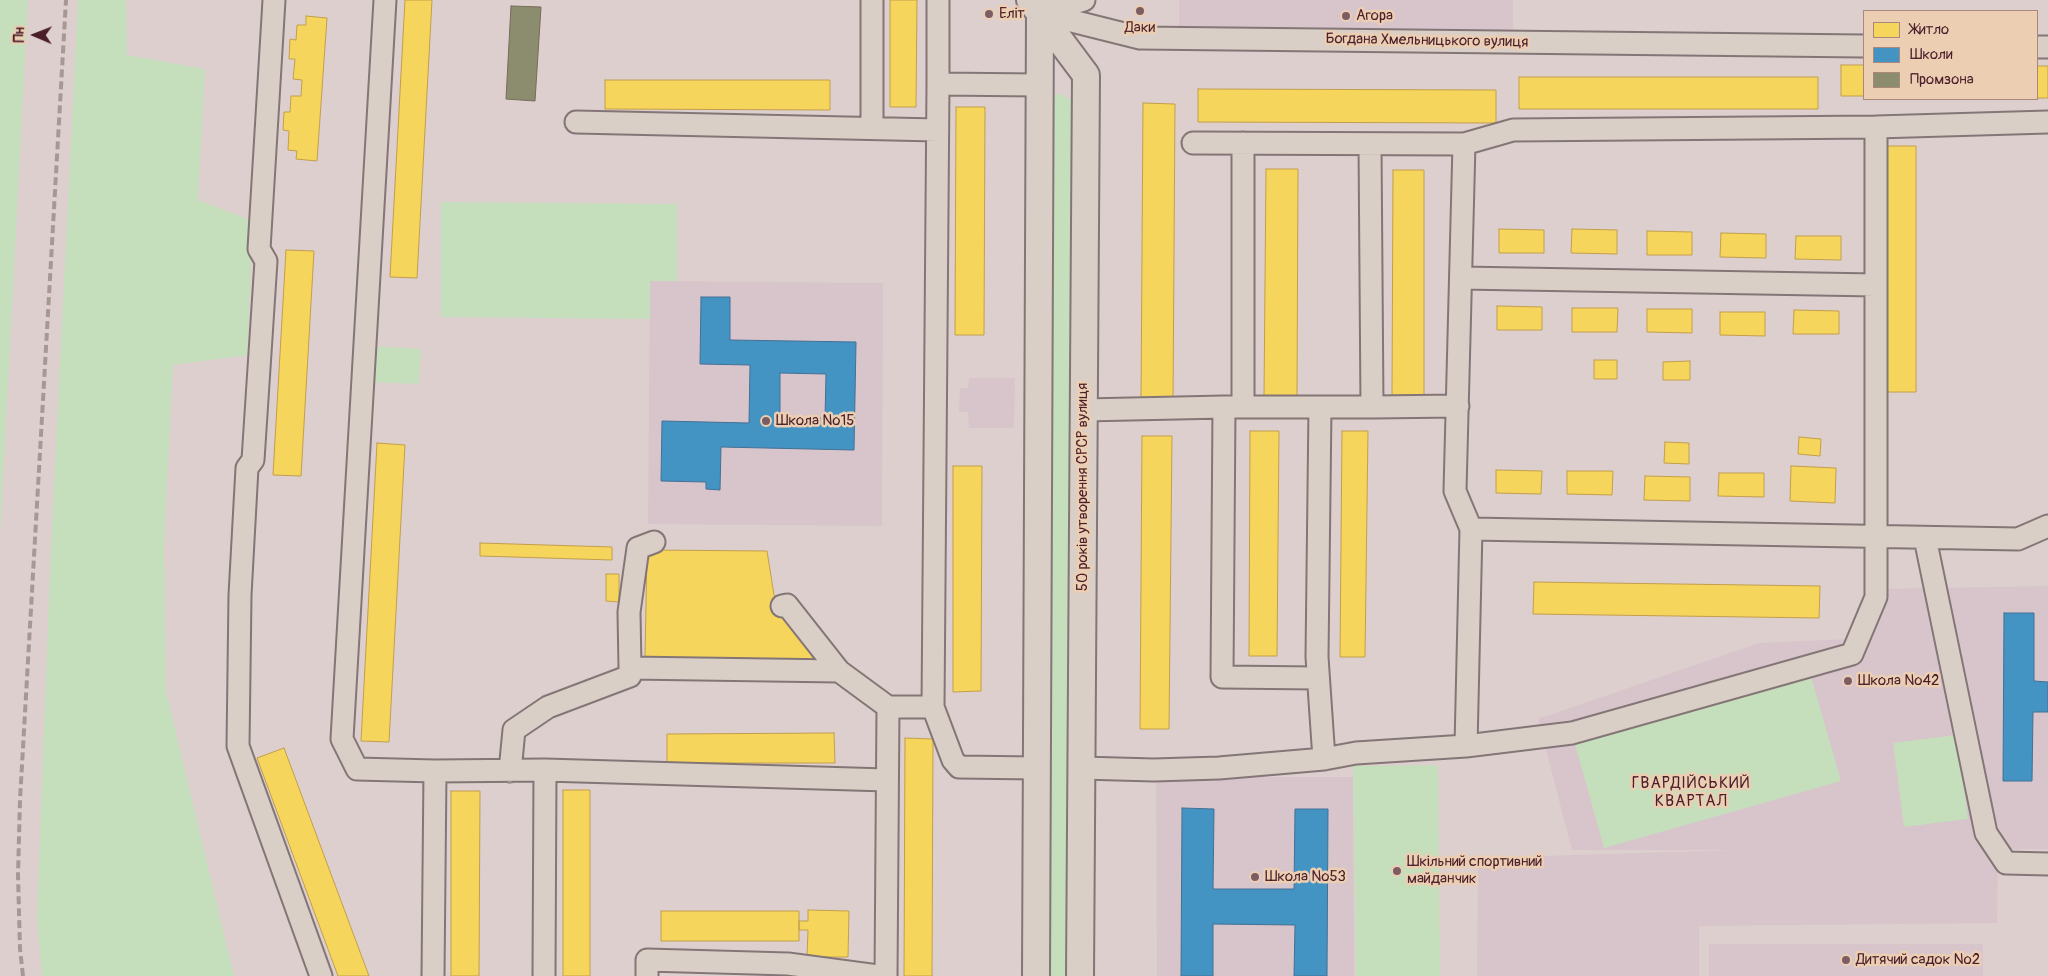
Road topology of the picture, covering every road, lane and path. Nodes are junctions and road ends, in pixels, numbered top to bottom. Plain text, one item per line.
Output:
1 (274, 0) edge
2 (385, 0) edge
3 (872, 0) edge
4 (938, 0) edge
5 (1084, 0) edge
6 (1035, 7) edge
7 (1863, 46) edge
8 (938, 84) junction
9 (1039, 85) junction
10 (576, 122) dead end
11 (2048, 122) edge
12 (872, 128) junction
13 (1876, 128) junction
14 (937, 130) junction
15 (1193, 143) dead end
16 (1243, 143) junction
17 (1370, 144) junction
18 (1464, 144) junction
19 (1461, 278) junction
20 (1876, 284) junction
21 (1458, 406) junction
22 (1233, 407) junction
23 (1320, 407) junction
24 (1372, 407) junction
25 (1084, 410) junction
26 (2048, 526) edge
27 (1471, 529) junction
28 (1876, 538) junction
29 (1925, 538) junction
30 (654, 542) dead end
31 (782, 606) dead end
32 (839, 671) junction
33 (630, 676) dead end
34 (1318, 678) junction
35 (888, 707) junction
36 (933, 707) junction
37 (1466, 746) junction
38 (1324, 759) junction
39 (1037, 768) junction
40 (1081, 768) junction
41 (545, 770) junction
42 (510, 771) junction
43 (435, 772) junction
44 (887, 780) junction
45 (2048, 864) edge
46 (321, 976) edge
47 (433, 976) edge
48 (544, 976) edge
49 (647, 976) edge
50 (878, 976) edge
51 (886, 976) edge
52 (1036, 976) edge
53 (1080, 976) edge

1 - 46 street
2 - 43 street
3 - 12 street
4 - 8 street
5 - 6 street
6 - 7 street, Богдана Хмельницького вулиця
6 - 9 main road
6 - 25 main road, 50 років утворення СРСР вулиця
8 - 9 street
8 - 14 street
9 - 39 main road
10 - 12 street
11 - 13 street
12 - 14 street
13 - 18 street
13 - 20 street
14 - 36 street
15 - 16 street
16 - 17 street
16 - 22 street
17 - 18 street
17 - 24 street
18 - 19 street
19 - 20 street
19 - 21 street
20 - 28 street
21 - 24 street
21 - 27 street
22 - 23 street
22 - 25 street
22 - 34 street
23 - 24 street
23 - 34 street
25 - 40 main road, 50 років утворення СРСР вулиця
26 - 29 street
27 - 28 street
27 - 37 street
28 - 29 street
28 - 37 street
29 - 45 street
30 - 32 street
31 - 32 street
32 - 35 street
33 - 42 street
34 - 38 street
35 - 36 street
35 - 44 street
36 - 39 street
37 - 38 street
38 - 40 street
39 - 52 main road
40 - 53 main road, 50 років утворення СРСР вулиця
41 - 42 street
41 - 44 street
41 - 48 street
42 - 43 street
43 - 47 street
44 - 51 street
49 - 50 street

